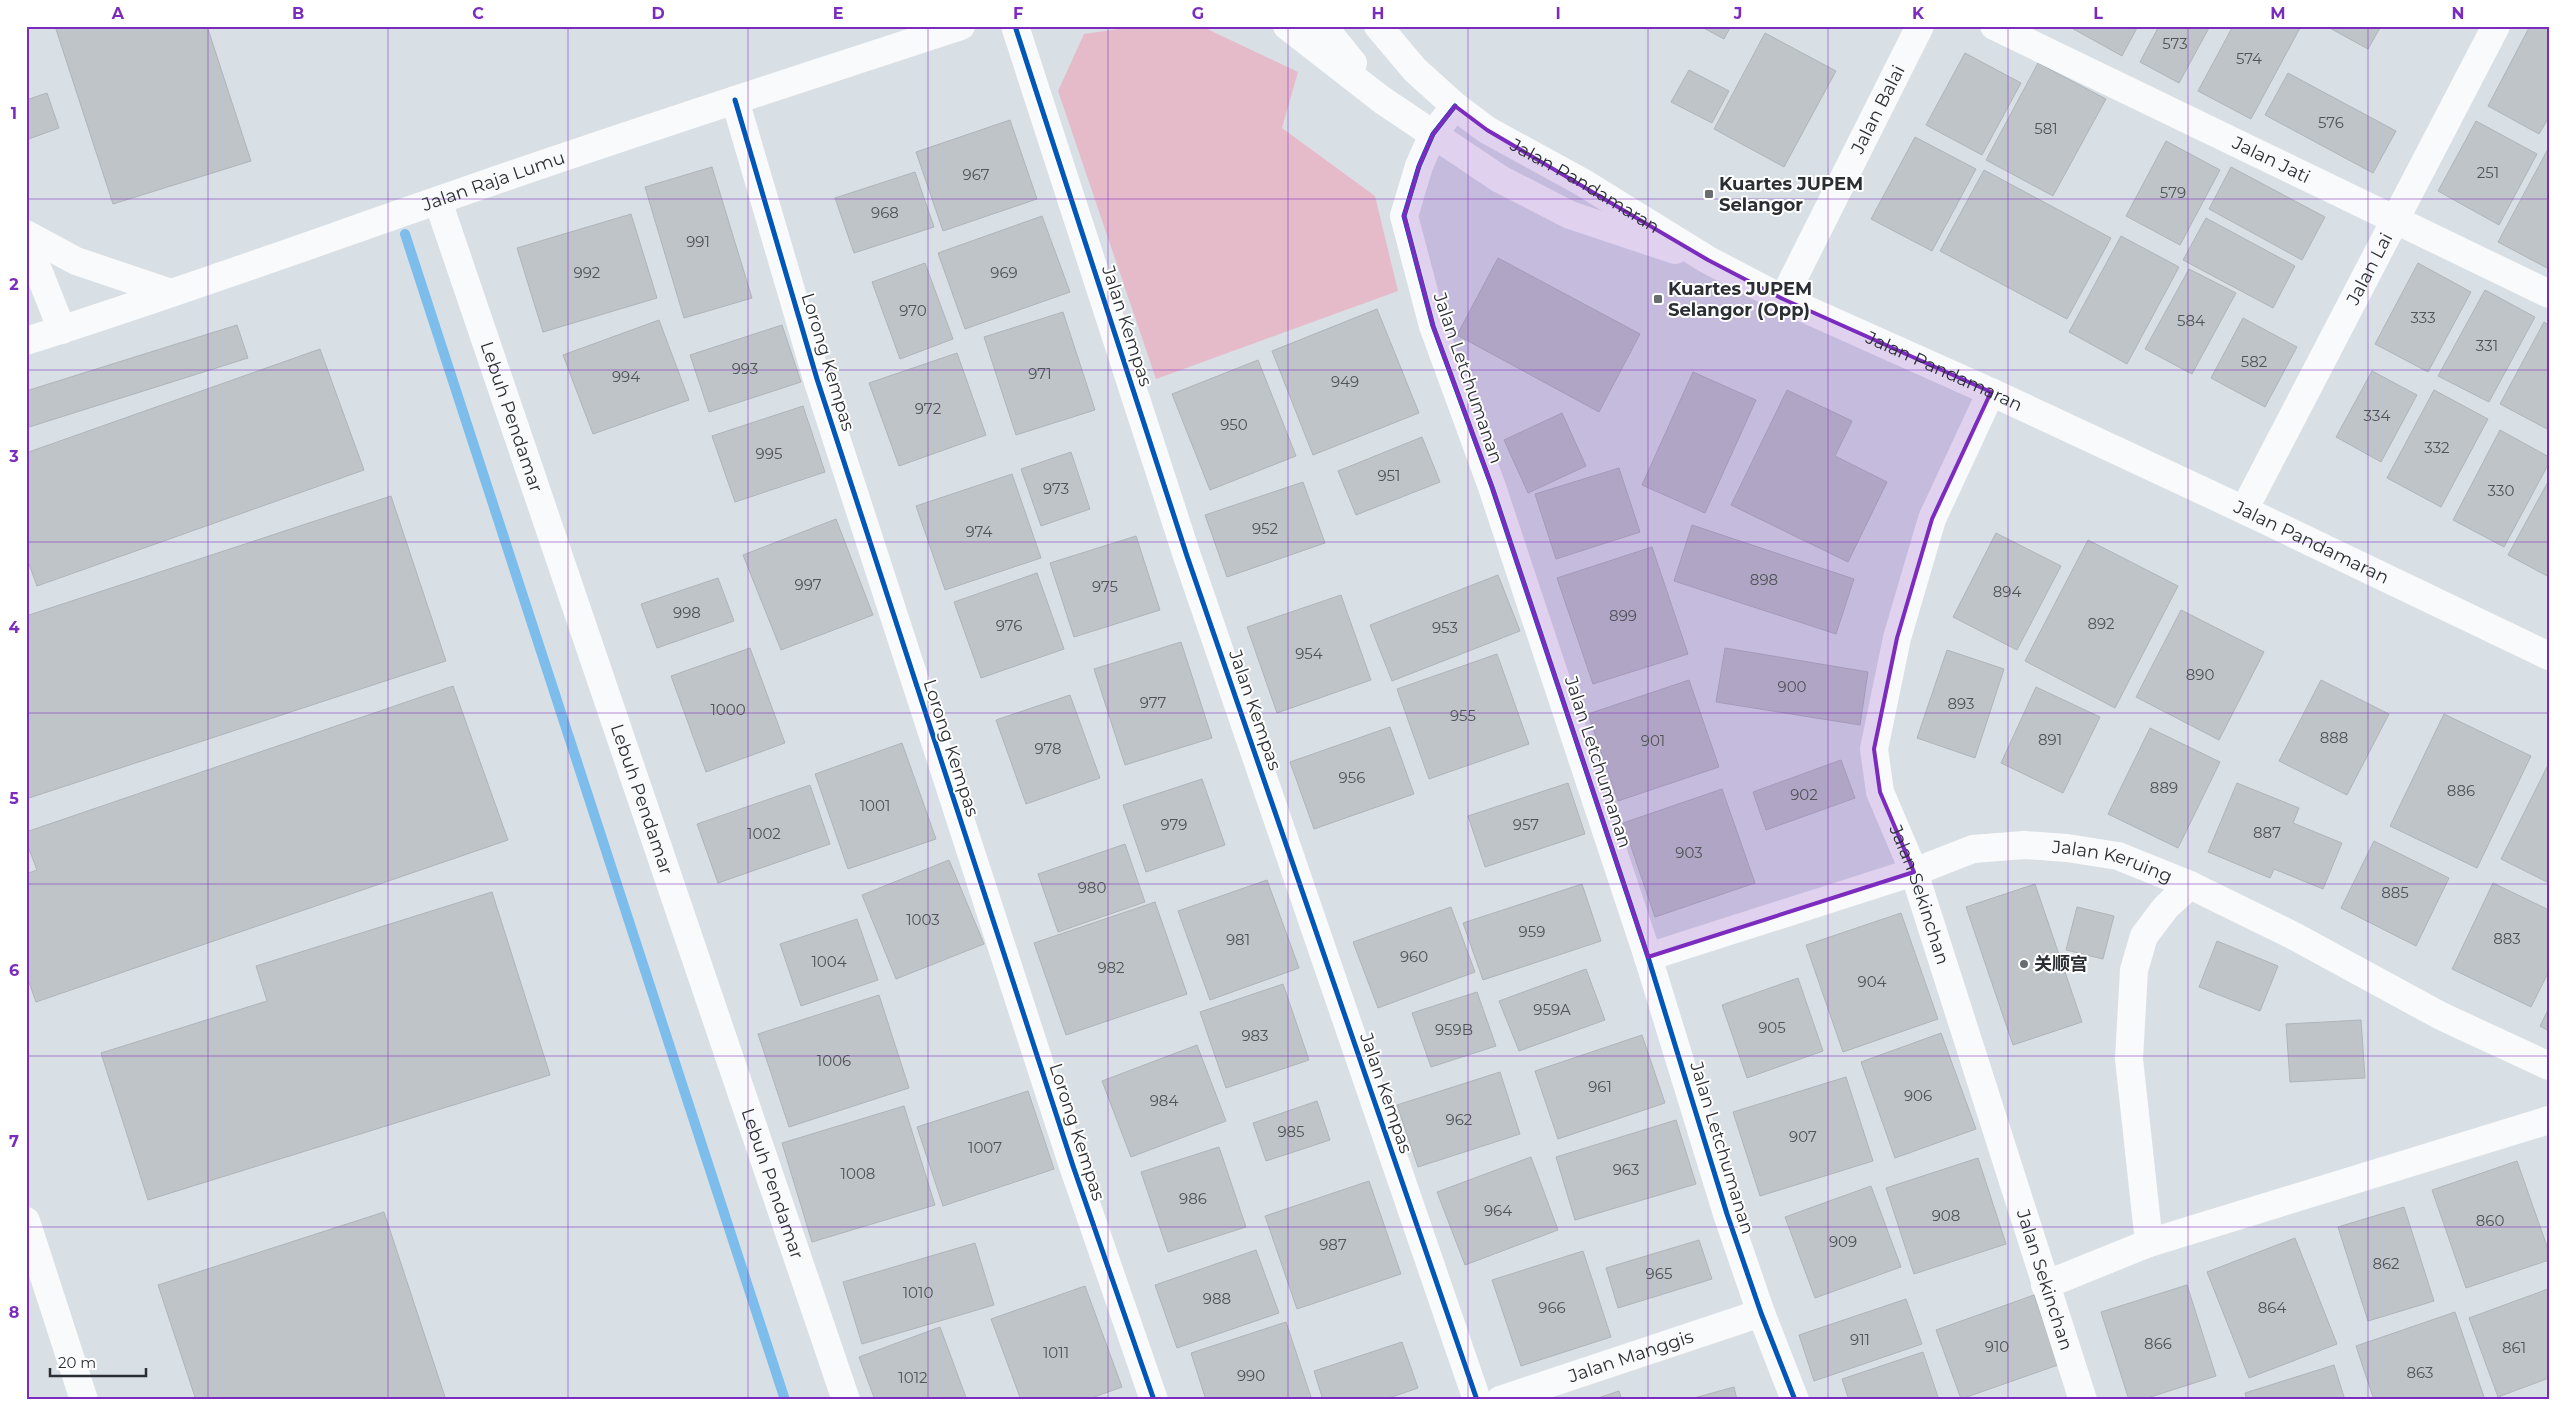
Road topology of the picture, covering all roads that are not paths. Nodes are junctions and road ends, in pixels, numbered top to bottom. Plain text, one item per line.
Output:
1 (961, 26) edge
2 (1015, 26) edge
3 (1287, 26) edge
4 (1323, 26) edge
5 (1378, 26) edge
6 (1398, 26) edge
7 (1920, 26) edge
8 (1994, 26) edge
9 (2496, 26) edge
10 (1415, 70) junction
11 (735, 100) junction
12 (1382, 100) junction
13 (1455, 106) junction
14 (1434, 134) junction
15 (438, 201) junction
16 (2396, 220) junction
17 (26, 234) edge
18 (26, 240) edge
19 (1708, 260) junction
20 (171, 293) junction
21 (2549, 294) edge
22 (1783, 299) junction
23 (62, 330) junction
24 (26, 341) edge
25 (1991, 392) junction
26 (2244, 510) junction
27 (2549, 656) edge
28 (1914, 872) junction
29 (2190, 885) junction
30 (1648, 957) junction
31 (2549, 1066) edge
32 (2549, 1120) edge
33 (26, 1220) edge
34 (2150, 1244) junction
35 (2044, 1285) junction
36 (1761, 1313) junction
37 (84, 1400) edge
38 (846, 1400) edge
39 (1154, 1400) edge
40 (1477, 1400) edge
41 (1500, 1400) edge
42 (1795, 1400) edge
43 (2083, 1400) edge

1 - 11 street, Jalan Raja Lumu
2 - 40 street, Jalan Kempas
3 - 12 street
4 - 12 street
5 - 10 street, Jalan Pandamaran
6 - 10 street
7 - 22 street, Jalan Balai
8 - 16 street, Jalan Jati
9 - 16 street, Jalan Lai
10 - 13 street, Jalan Pandamaran
11 - 15 street, Jalan Raja Lumu
11 - 39 street, Lorong Kempas
12 - 14 street
13 - 14 street, Jalan Letchumanan
13 - 19 street, Jalan Pandamaran
14 - 19 street
14 - 30 street, Jalan Letchumanan
15 - 20 street, Jalan Raja Lumu
15 - 38 street, Lebuh Pendamar
16 - 21 street, Jalan Jati
16 - 26 street, Jalan Lai
17 - 20 street
18 - 23 street
19 - 22 street, Jalan Pandamaran
20 - 23 street, Jalan Raja Lumu
22 - 25 street, Jalan Pandamaran
23 - 24 street, Jalan Raja Lumu
25 - 26 street, Jalan Pandamaran
25 - 28 street, Jalan Sekinchan
26 - 27 street, Jalan Pandamaran
28 - 29 street, Jalan Keruing
28 - 30 street, Jalan Keruing
28 - 35 street, Jalan Sekinchan
29 - 31 street, Jalan Keruing
29 - 34 street
30 - 36 street, Jalan Letchumanan
32 - 34 street
33 - 37 street
34 - 35 street
35 - 43 street, Jalan Sekinchan
36 - 41 street, Jalan Manggis
36 - 42 street, Jalan Letchumanan

